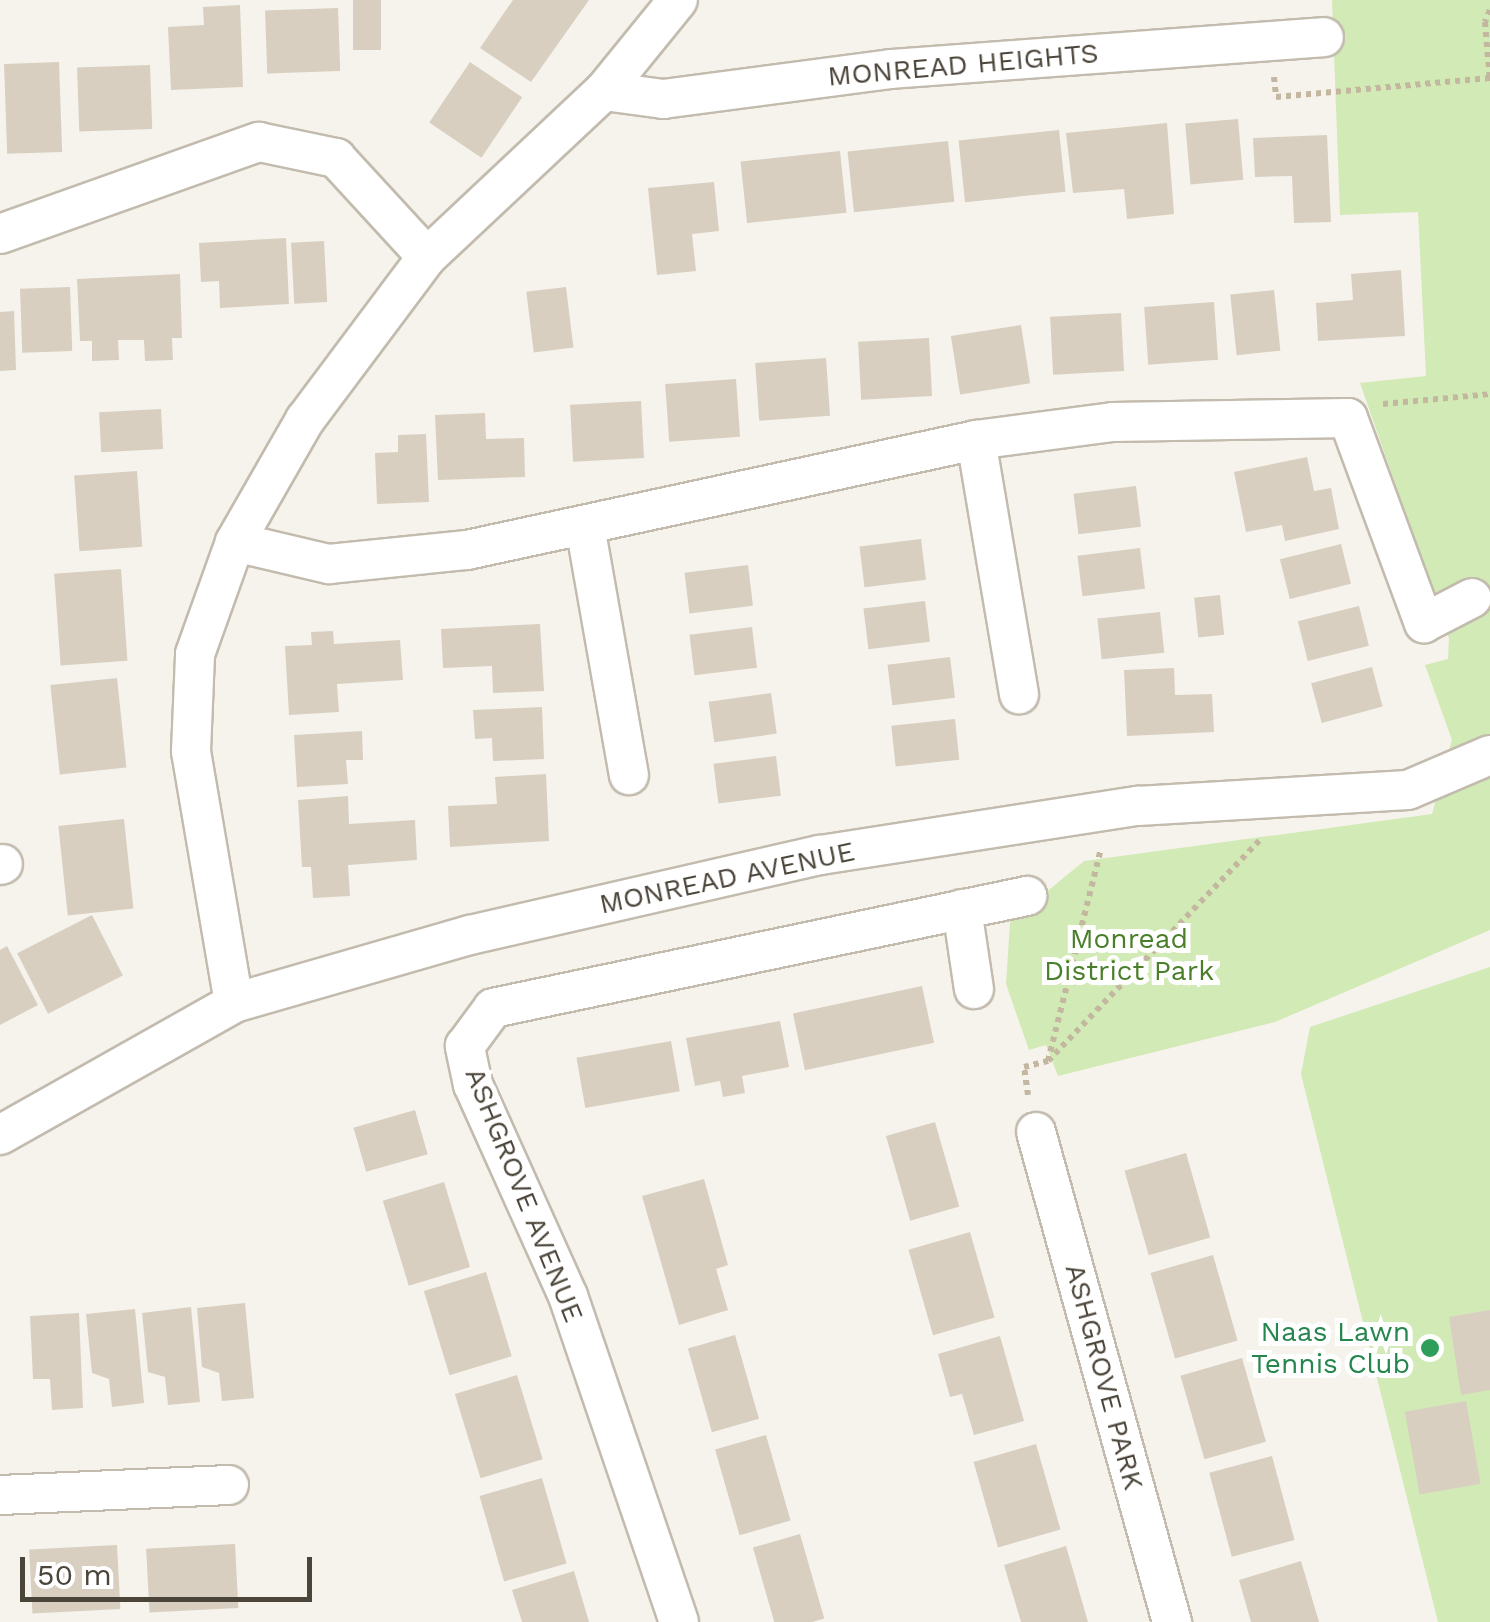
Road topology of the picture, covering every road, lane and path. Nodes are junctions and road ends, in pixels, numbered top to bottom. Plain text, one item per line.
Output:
1 (678, 0) edge
2 (1490, 10) edge
3 (1324, 37) dead end
4 (1271, 40) junction
5 (1490, 80) edge
6 (604, 91) junction
7 (0, 234) edge
8 (427, 257) junction
9 (1490, 394) edge
10 (1370, 409) dead end
11 (976, 440) junction
12 (585, 526) junction
13 (235, 542) junction
14 (1472, 598) dead end
15 (1019, 694) dead end
16 (1490, 755) edge
17 (629, 776) dead end
18 (1275, 826) dead end
19 (1102, 846) dead end
20 (1027, 896) dead end
21 (962, 908) junction
22 (974, 989) dead end
23 (234, 1003) junction
24 (1048, 1061) junction
25 (1024, 1067) dead end
26 (1036, 1132) dead end
27 (0, 1135) edge
28 (230, 1485) dead end
29 (0, 1495) edge
30 (679, 1622) edge
31 (1172, 1622) edge

1 - 6 street
2 - 5 path
3 - 4 street, MONREAD HEIGHTS
4 - 5 path
4 - 6 street, MONREAD HEIGHTS
6 - 8 street
7 - 8 street
8 - 13 street
9 - 10 path
11 - 12 street
11 - 14 street
11 - 15 street
12 - 13 street
12 - 17 street
13 - 23 street
16 - 23 street, MONREAD AVENUE
18 - 24 path
19 - 24 path
20 - 21 street, ASHGROVE AVENUE
21 - 22 street
21 - 30 street, ASHGROVE AVENUE
23 - 27 street, MONREAD AVENUE
24 - 25 path
26 - 31 street, ASHGROVE PARK
28 - 29 street

